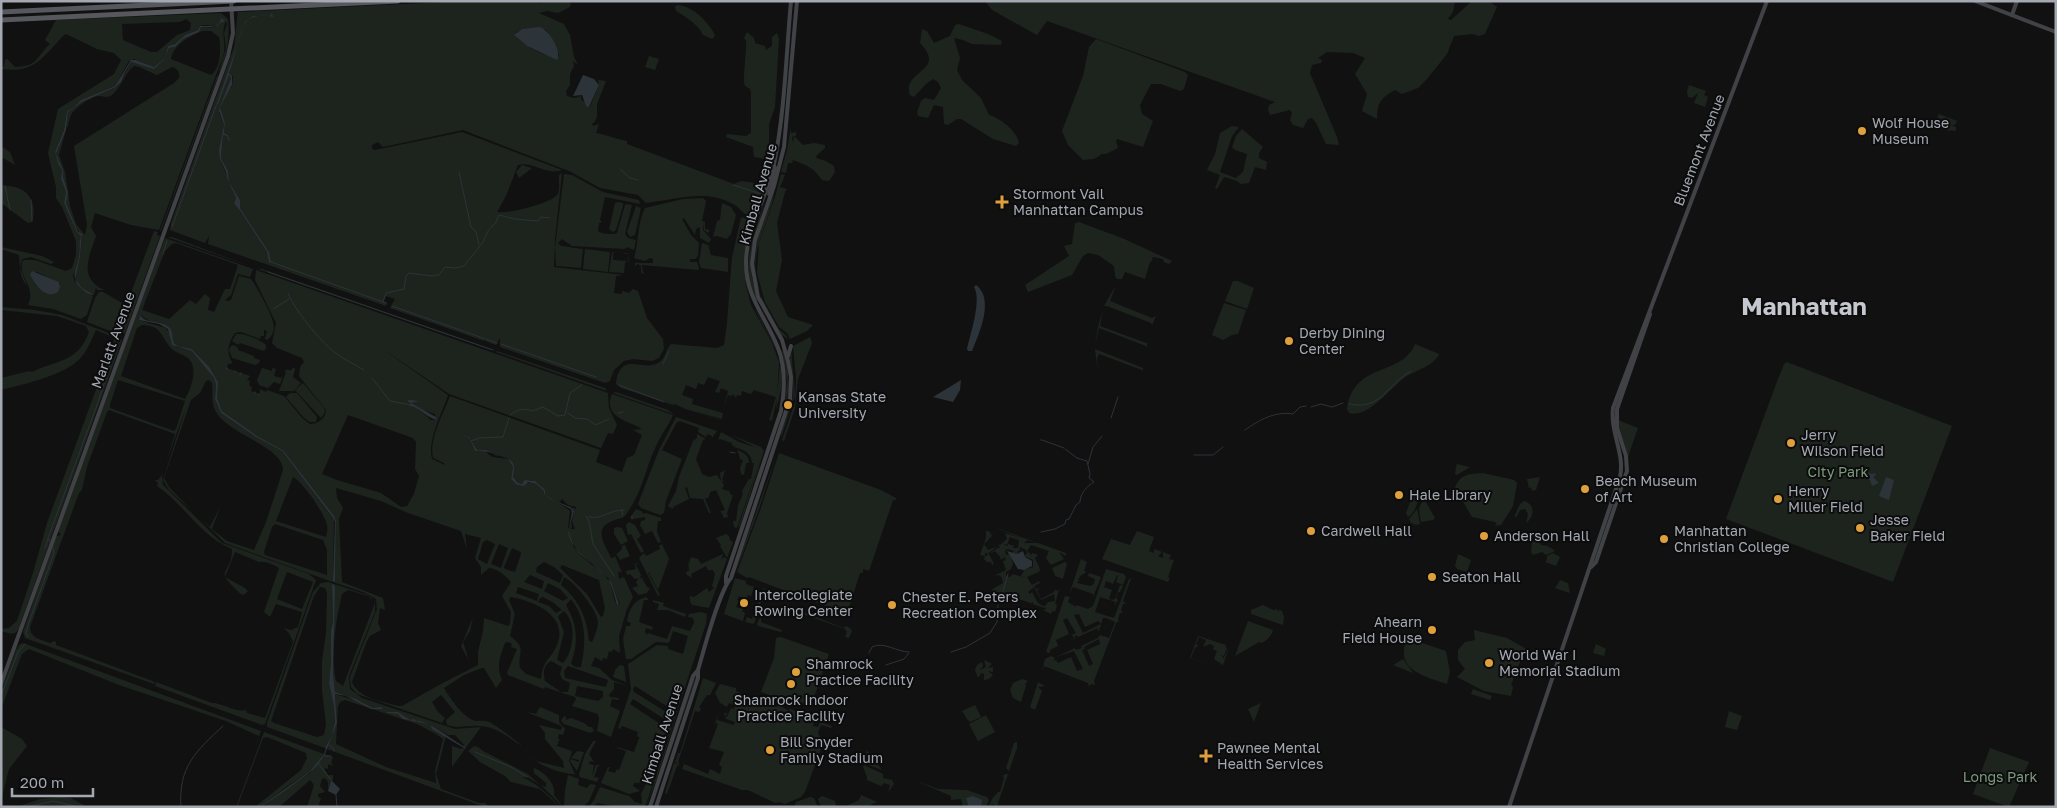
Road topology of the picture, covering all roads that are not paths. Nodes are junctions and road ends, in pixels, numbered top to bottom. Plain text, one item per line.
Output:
1 (233, 1) edge
2 (398, 1) edge
3 (791, 1) edge
4 (797, 1) edge
5 (1767, 1) edge
6 (1975, 1) edge
7 (2017, 1) edge
8 (231, 9) junction
9 (1, 12) edge
10 (2012, 15) junction
11 (1, 20) edge
12 (2056, 32) edge
13 (774, 166) junction
14 (767, 208) junction
15 (790, 346) dead end
16 (788, 361) junction
17 (726, 583) junction
18 (698, 670) junction
19 (1, 684) edge
20 (650, 807) edge
21 (656, 807) edge
22 (1509, 807) edge

1 - 8 main road, Marlatt Avenue
1 - 9 highway
2 - 8 highway
3 - 13 main road, Kimball Avenue
4 - 14 main road, Kimball Avenue
5 - 22 main road, Bluemont Avenue
6 - 10 main road
7 - 10 main road
8 - 11 highway
8 - 19 main road, Marlatt Avenue
10 - 12 main road
13 - 14 main road
13 - 17 main road, Kimball Avenue
14 - 16 main road, Kimball Avenue
15 - 16 main road
16 - 17 main road, Kimball Avenue
17 - 18 main road, Kimball Avenue
18 - 20 main road, Kimball Avenue
18 - 21 main road, Kimball Avenue

